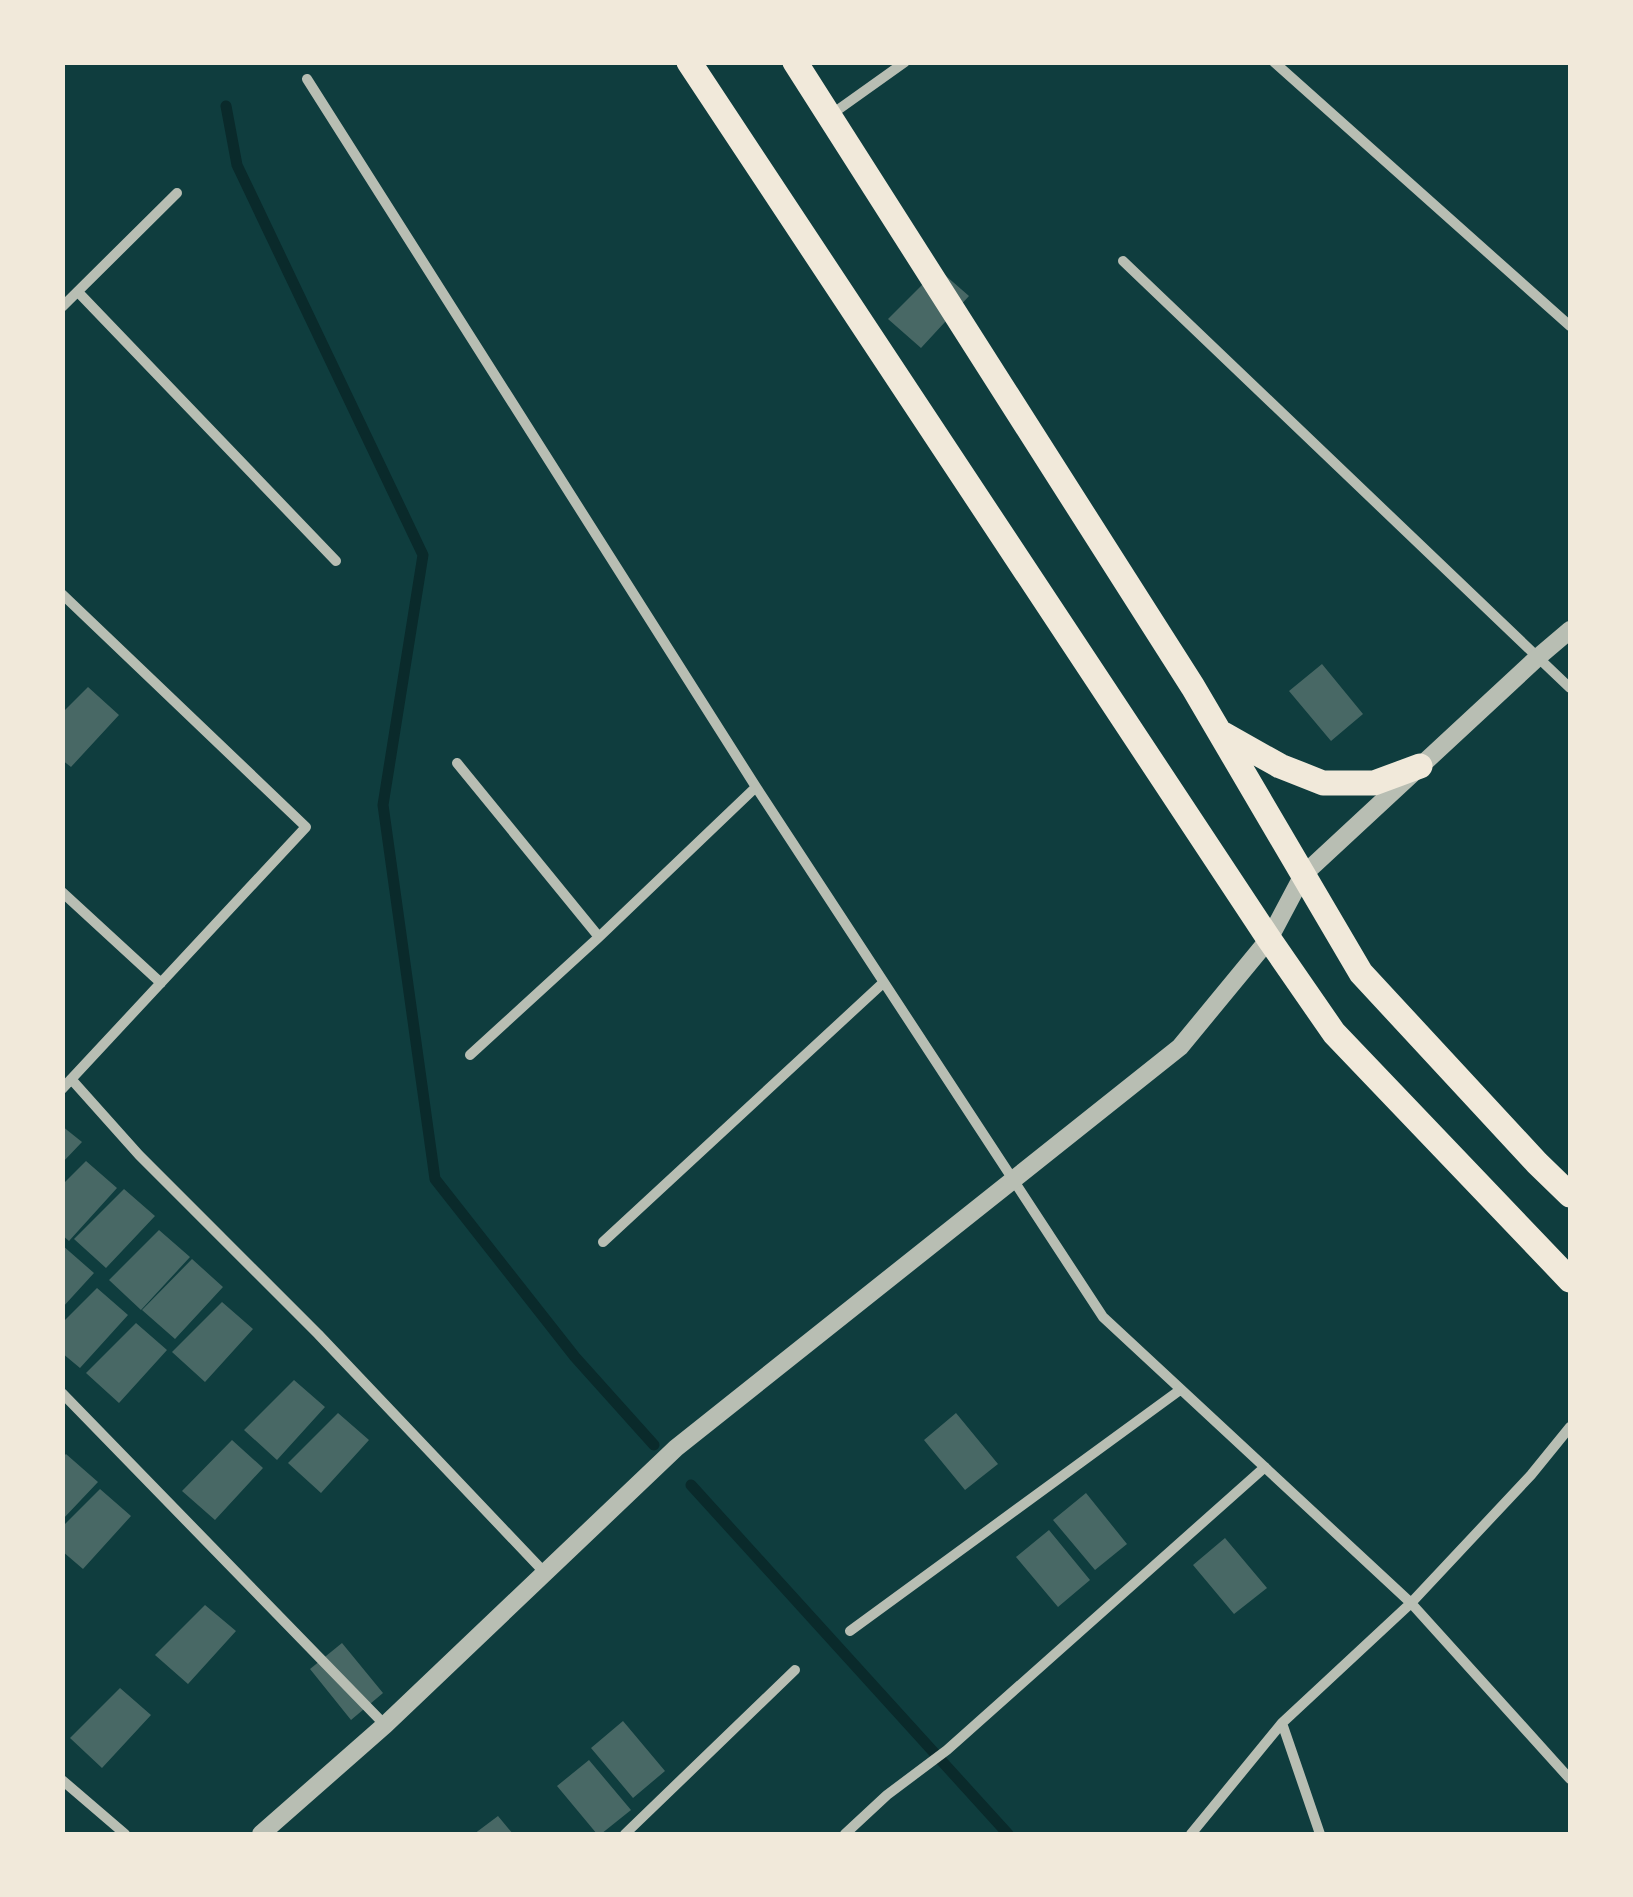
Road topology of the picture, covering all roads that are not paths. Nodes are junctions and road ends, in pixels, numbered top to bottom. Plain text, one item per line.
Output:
1 (688, 62) edge
2 (795, 62) edge
3 (904, 62) edge
4 (1274, 62) edge
5 (308, 79) dead end
6 (830, 116) junction
7 (177, 193) dead end
8 (1122, 261) dead end
9 (78, 292) junction
10 (62, 307) edge
11 (1570, 326) edge
12 (336, 561) dead end
13 (62, 594) edge
14 (1570, 630) edge
15 (1537, 658) junction
16 (1570, 688) edge
17 (1223, 734) junction
18 (458, 763) dead end
19 (1420, 766) junction
20 (756, 787) junction
21 (1303, 875) junction
22 (62, 892) edge
23 (599, 937) junction
24 (1269, 939) junction
25 (161, 983) junction
26 (883, 983) junction
27 (470, 1055) dead end
28 (67, 1085) edge
29 (1011, 1181) junction
30 (1570, 1194) edge
31 (603, 1242) dead end
32 (1570, 1280) edge
33 (1180, 1390) junction
34 (62, 1393) edge
35 (1570, 1427) edge
36 (1265, 1467) junction
37 (546, 1573) junction
38 (1411, 1603) junction
39 (850, 1631) dead end
40 (795, 1670) dead end
41 (1282, 1723) junction
42 (385, 1725) junction
43 (1570, 1779) edge
44 (62, 1780) edge
45 (125, 1834) edge
46 (261, 1834) edge
47 (625, 1834) edge
48 (846, 1834) edge
49 (1191, 1834) edge
50 (1320, 1834) edge

1 - 24 main road
2 - 6 main road
3 - 6 street
4 - 11 street
5 - 20 street
6 - 17 main road
7 - 9 street
8 - 15 street
9 - 10 street
9 - 12 street
13 - 25 street
14 - 15 street
15 - 16 street
15 - 19 street
17 - 19 main road
17 - 21 main road
18 - 23 street
19 - 21 street
20 - 23 street
20 - 26 street
21 - 24 street
21 - 30 main road
22 - 25 street
23 - 27 street
24 - 29 street
24 - 32 main road
25 - 28 street
26 - 29 street
26 - 31 street
28 - 37 street
29 - 33 street
29 - 37 street
33 - 36 street
33 - 39 street
34 - 42 street
35 - 38 street
36 - 38 street
36 - 48 street
37 - 42 street
38 - 41 street
38 - 43 street
40 - 47 street
41 - 49 street
41 - 50 street
42 - 46 street
44 - 45 street

